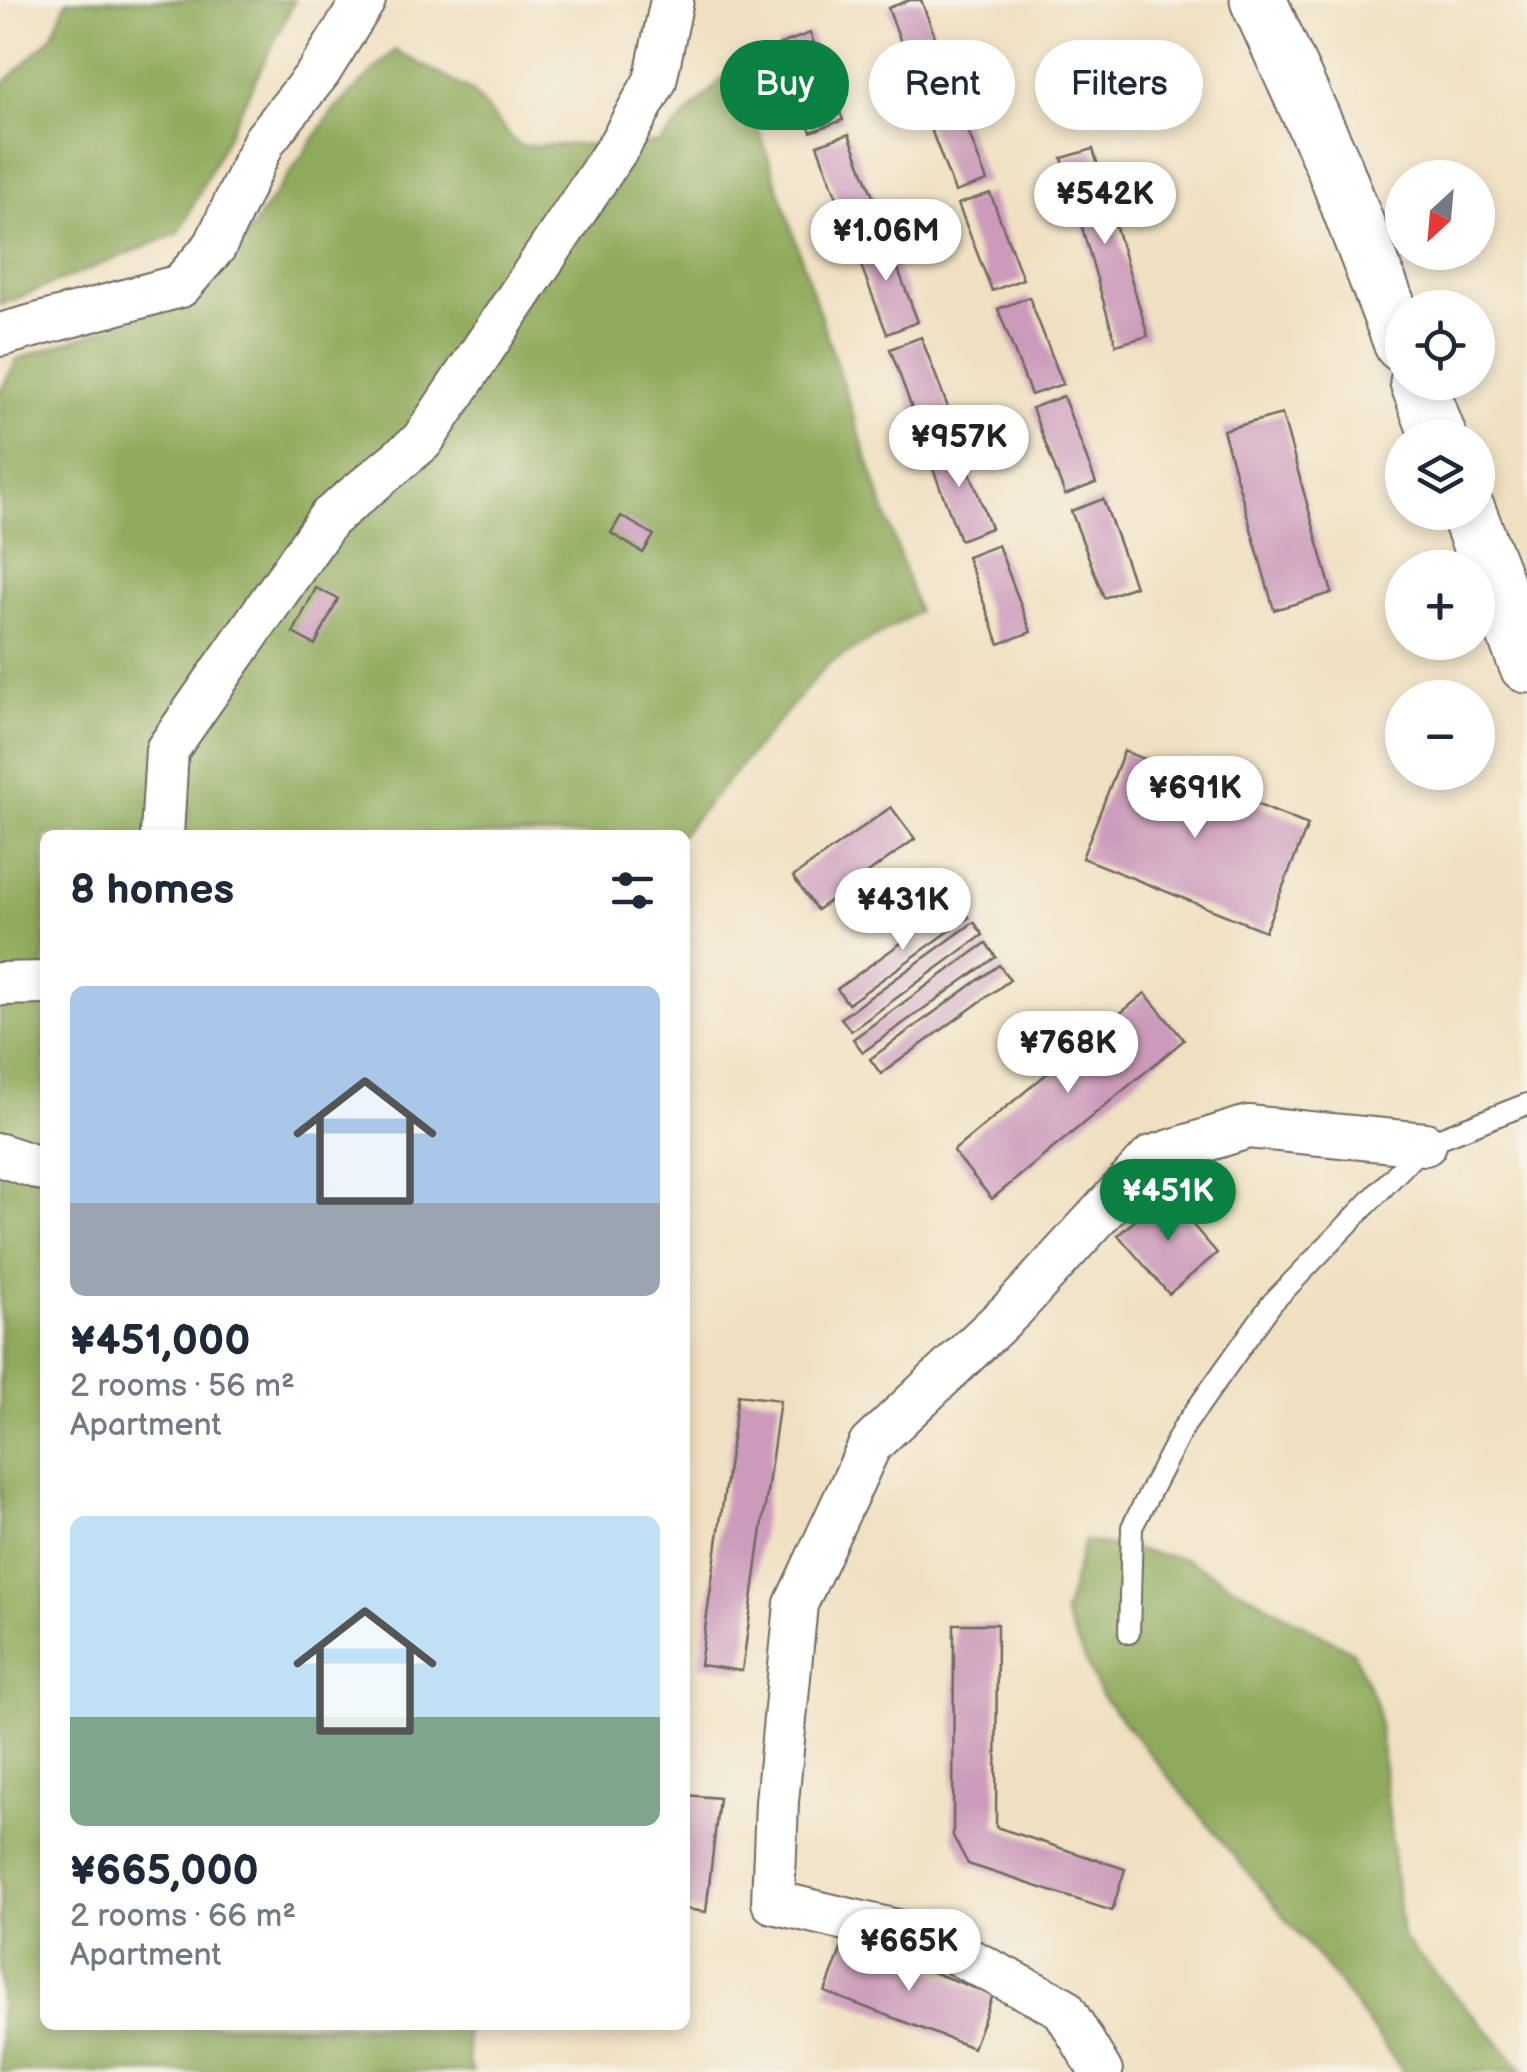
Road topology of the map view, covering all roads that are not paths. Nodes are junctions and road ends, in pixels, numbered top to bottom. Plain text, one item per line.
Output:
1 (364, 0) edge
2 (672, 0) edge
3 (1258, 0) edge
4 (1385, 300) edge
5 (0, 335) edge
6 (1475, 530) edge
7 (1527, 665) edge
8 (162, 830) edge
9 (40, 983) edge
10 (0, 984) edge
11 (1527, 1104) edge
12 (1425, 1144) junction
13 (0, 1155) edge
14 (40, 1168) edge
15 (1130, 1632) dead end
16 (1101, 2072) edge

1 - 5 street
2 - 8 street
3 - 4 main road
6 - 7 main road
9 - 10 street
11 - 12 lane
12 - 15 lane
12 - 16 street
13 - 14 street

